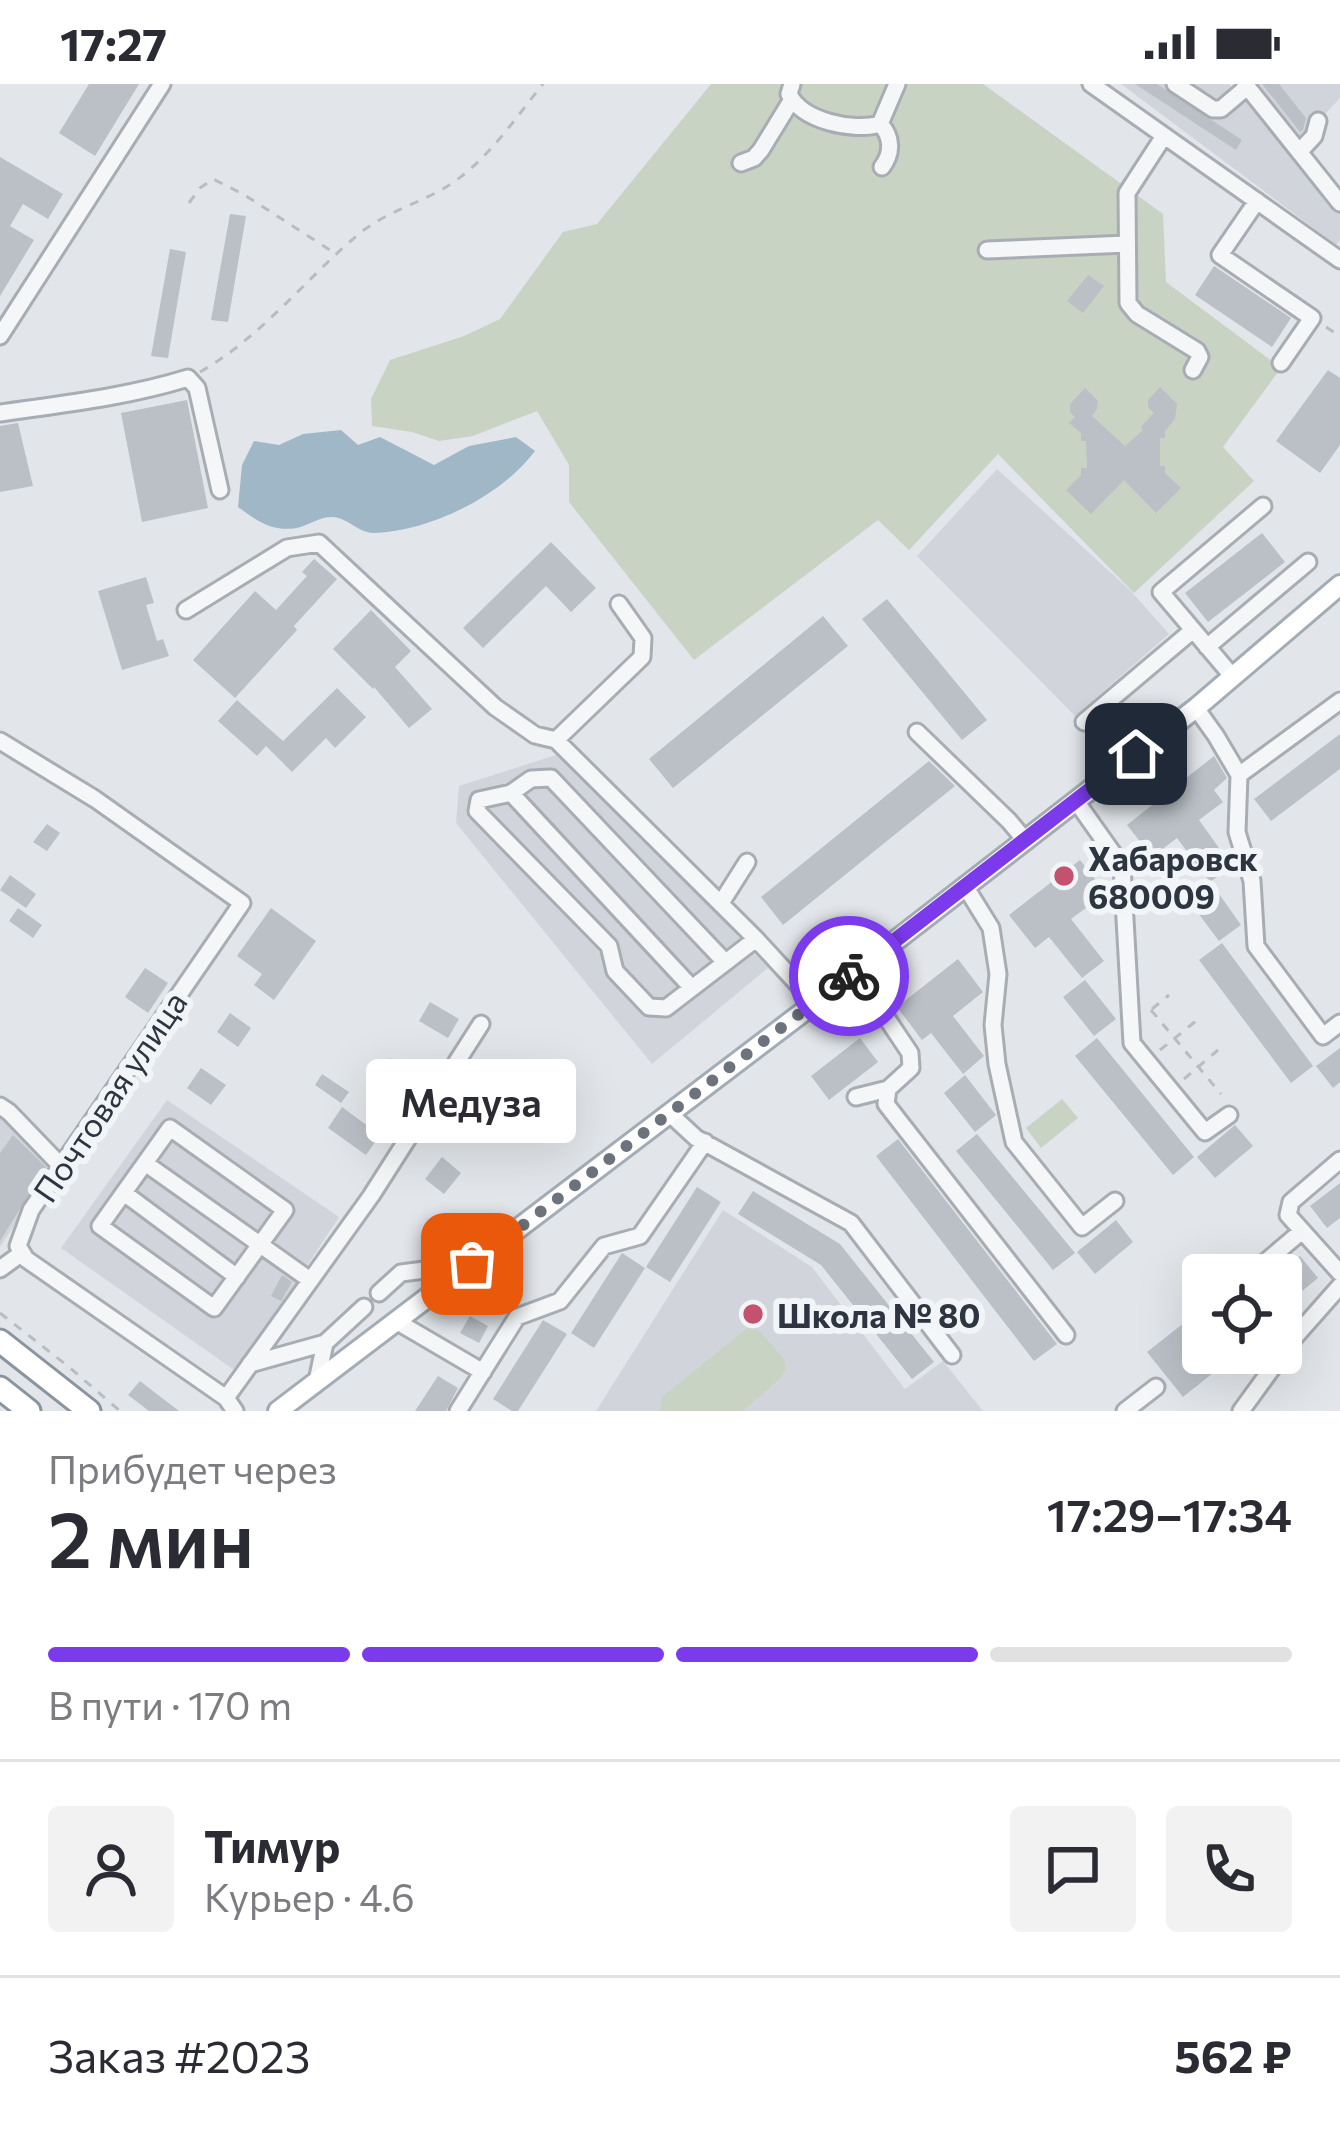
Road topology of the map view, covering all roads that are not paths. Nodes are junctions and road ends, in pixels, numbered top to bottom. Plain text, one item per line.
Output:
1 (163, 84) edge
2 (897, 84) edge
3 (1090, 84) edge
4 (1174, 84) edge
5 (1246, 85) edge
6 (791, 92) edge
7 (1318, 122) dead end
8 (880, 124) junction
9 (1164, 136) junction
10 (1299, 152) junction
11 (741, 163) dead end
12 (883, 166) dead end
13 (1257, 201) junction
14 (1340, 203) edge
15 (1126, 244) junction
16 (987, 250) dead end
17 (1340, 260) edge
18 (0, 336) edge
19 (1281, 363) dead end
20 (1193, 370) dead end
21 (0, 413) edge
22 (220, 490) dead end
23 (1263, 506) dead end
24 (1308, 562) dead end
25 (1340, 585) edge
26 (620, 604) dead end
27 (186, 610) dead end
28 (1193, 630) junction
29 (1207, 647) junction
30 (1233, 677) junction
31 (1340, 701) edge
32 (1196, 708) junction
33 (1084, 722) dead end
34 (917, 732) dead end
35 (556, 740) junction
36 (0, 741) edge
37 (1239, 775) junction
38 (511, 793) junction
39 (1076, 801) junction
40 (1024, 840) junction
41 (747, 862) dead end
42 (964, 886) junction
43 (721, 903) junction
44 (756, 939) junction
45 (725, 962) junction
46 (855, 971) junction
47 (692, 988) junction
48 (815, 1003) junction
49 (1340, 1023) edge
50 (481, 1024) dead end
51 (888, 1089) junction
52 (856, 1097) dead end
53 (0, 1106) edge
54 (669, 1113) junction
55 (1229, 1115) dead end
56 (705, 1142) junction
57 (1340, 1160) edge
58 (146, 1163) junction
59 (62, 1166) junction
60 (124, 1193) junction
61 (1115, 1201) dead end
62 (1302, 1231) junction
63 (260, 1244) junction
64 (22, 1253) junction
65 (1275, 1254) edge
66 (472, 1264) junction
67 (0, 1269) edge
68 (1340, 1273) edge
69 (236, 1277) junction
70 (310, 1280) junction
71 (1340, 1286) edge
72 (379, 1294) dead end
73 (364, 1307) dead end
74 (396, 1321) junction
75 (1066, 1335) dead end
76 (0, 1341) edge
77 (326, 1343) junction
78 (952, 1355) dead end
79 (250, 1364) junction
80 (483, 1372) junction
81 (317, 1381) junction
82 (1156, 1387) dead end
83 (0, 1388) edge
84 (231, 1404) edge
85 (22, 1409) edge
86 (88, 1411) edge
87 (278, 1411) edge
88 (458, 1411) edge
89 (1125, 1411) edge
90 (1241, 1411) edge

1 - 18 street
2 - 8 street
3 - 9 street
4 - 5 street
5 - 10 street
6 - 8 street
6 - 11 street
7 - 10 street
8 - 12 street
9 - 13 street
9 - 15 street
10 - 14 street
13 - 17 street
13 - 19 street
15 - 16 street
15 - 20 street
21 - 22 street
23 - 28 street
24 - 29 street
25 - 30 main road
26 - 35 street
27 - 35 street
28 - 29 street
28 - 33 street
29 - 30 street
30 - 32 main road
31 - 37 street
32 - 37 street
32 - 39 main road
34 - 40 street
35 - 43 street
36 - 59 street, Почтовая улица
37 - 49 street
38 - 45 street
38 - 47 street
38 - 47 street
39 - 40 main road
39 - 55 street
40 - 42 main road
41 - 43 street
42 - 46 main road
42 - 61 street
43 - 44 street
44 - 45 street
44 - 48 street
45 - 47 street
46 - 48 main road
46 - 51 street
48 - 54 main road
50 - 70 street
51 - 52 street
51 - 75 street
53 - 59 street
54 - 56 street
54 - 66 main road
56 - 78 street
56 - 80 street
57 - 62 street
58 - 60 street
58 - 63 street
58 - 63 street
59 - 64 street, Почтовая улица
60 - 69 street
60 - 69 street
62 - 65 street
62 - 68 street
63 - 69 street
63 - 70 street
64 - 67 street
64 - 84 street
66 - 72 street
66 - 74 main road
70 - 79 street
71 - 90 street
73 - 77 street
74 - 80 street
74 - 81 main road
76 - 86 highway
77 - 79 street
77 - 81 street
79 - 84 street
80 - 88 street
81 - 87 main road
82 - 89 street
83 - 85 highway

